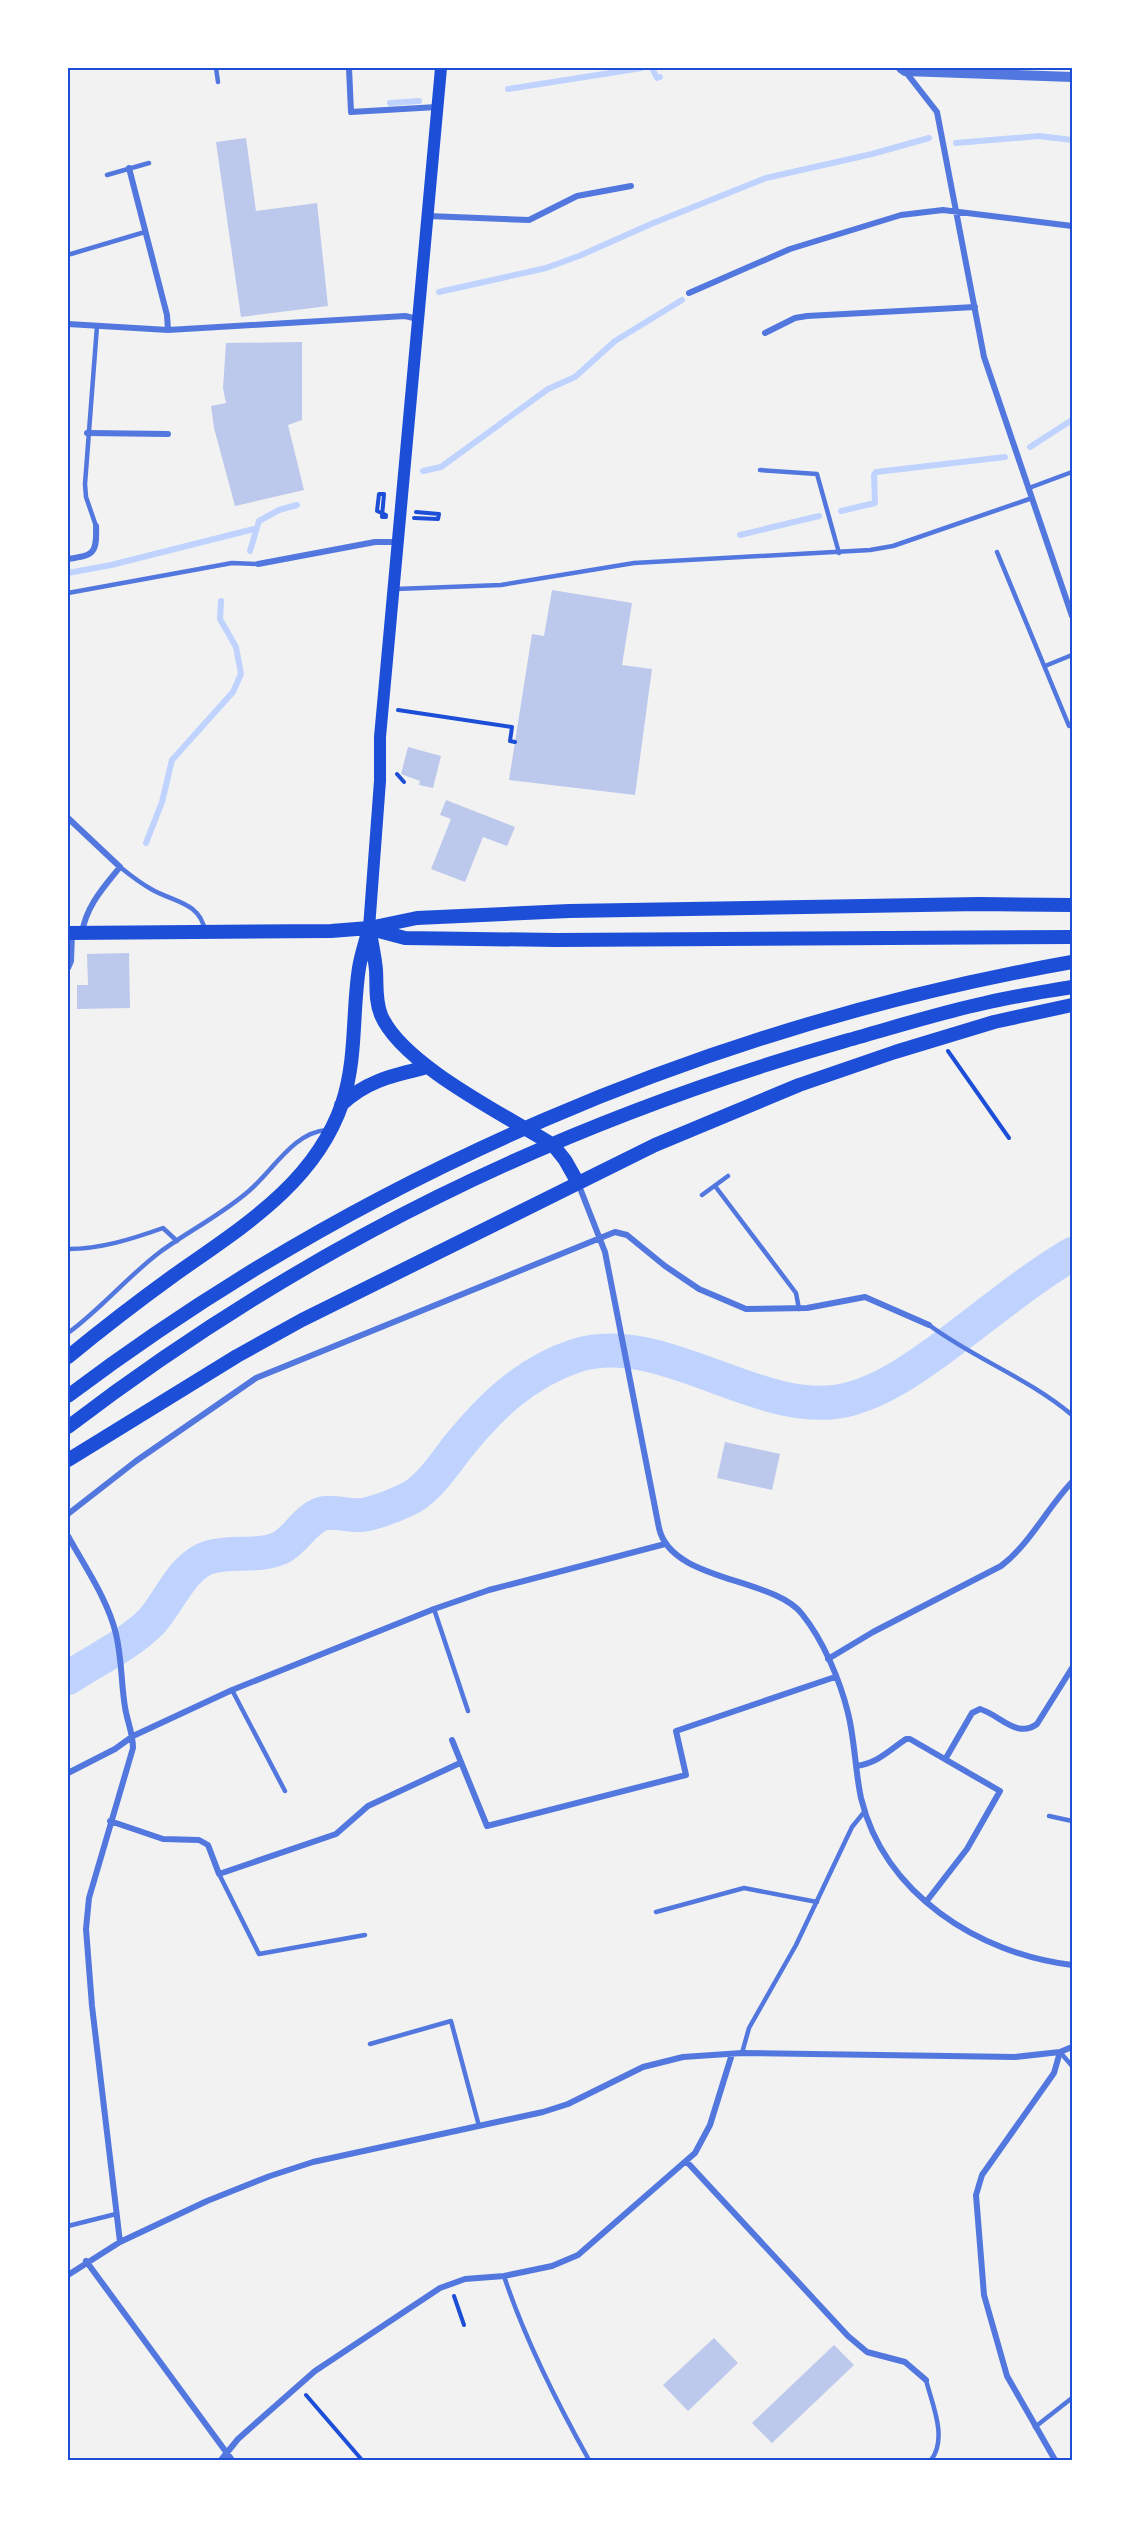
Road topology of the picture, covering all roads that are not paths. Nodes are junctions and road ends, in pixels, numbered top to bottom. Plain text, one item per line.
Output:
1 (216, 68) edge
2 (349, 68) edge
3 (441, 68) edge
4 (903, 69) edge
5 (1072, 77) edge
6 (218, 82) dead end
7 (437, 107) junction
8 (148, 163) dead end
9 (129, 168) junction
10 (108, 175) dead end
11 (631, 186) dead end
12 (956, 212) junction
13 (427, 216) junction
14 (1072, 226) edge
15 (145, 232) junction
16 (70, 254) dead end
17 (690, 293) dead end
18 (975, 307) junction
19 (419, 319) junction
20 (68, 324) edge
21 (97, 326) junction
22 (168, 330) junction
23 (765, 333) dead end
24 (87, 433) junction
25 (168, 434) dead end
26 (760, 470) dead end
27 (1072, 472) edge
28 (1029, 488) junction
29 (1032, 498) junction
30 (96, 526) joint
31 (397, 542) junction
32 (997, 552) dead end
33 (839, 553) junction
34 (68, 559) edge
35 (258, 564) joint
36 (393, 589) junction
37 (68, 593) edge
38 (1072, 616) edge
39 (1072, 655) edge
40 (1045, 666) junction
41 (1069, 726) dead end
42 (68, 818) edge
43 (120, 867) junction
44 (1012, 904) junction
45 (1072, 905) edge
46 (1072, 914) edge
47 (369, 928) junction
48 (74, 933) edge
49 (205, 934) junction
50 (1072, 937) edge
51 (1072, 962) edge
52 (68, 968) edge
53 (1072, 987) edge
54 (1072, 1005) edge
55 (428, 1067) junction
56 (341, 1105) junction
57 (330, 1130) junction
58 (729, 1176) dead end
59 (578, 1183) junction
60 (715, 1186) junction
61 (702, 1195) dead end
62 (601, 1238) junction
63 (177, 1241) junction
64 (68, 1249) edge
65 (799, 1308) junction
66 (929, 1325) joint
67 (68, 1333) edge
68 (68, 1357) edge
69 (68, 1396) edge
70 (1072, 1415) edge
71 (68, 1427) edge
72 (68, 1460) edge
73 (1072, 1482) edge
74 (68, 1514) edge
75 (68, 1536) edge
76 (665, 1544) junction
77 (434, 1609) junction
78 (828, 1659) junction
79 (1072, 1668) edge
80 (835, 1677) junction
81 (232, 1690) junction
82 (468, 1711) dead end
83 (133, 1736) junction
84 (452, 1740) dead end
85 (946, 1758) junction
86 (460, 1763) junction
87 (856, 1766) junction
88 (68, 1773) edge
89 (285, 1791) dead end
90 (865, 1811) junction
91 (1049, 1816) dead end
92 (110, 1821) junction
93 (1072, 1821) edge
94 (219, 1874) junction
95 (817, 1902) junction
96 (926, 1902) junction
97 (656, 1912) dead end
98 (365, 1935) dead end
99 (1072, 1965) edge
100 (370, 2044) dead end
101 (1072, 2047) edge
102 (1060, 2052) junction
103 (742, 2053) junction
104 (732, 2054) junction
105 (1072, 2066) edge
106 (479, 2126) junction
107 (687, 2162) junction
108 (116, 2214) junction
109 (68, 2226) edge
110 (120, 2242) junction
111 (86, 2261) junction
112 (68, 2275) edge
113 (504, 2276) junction
114 (926, 2380) joint
115 (1072, 2398) edge
116 (1035, 2427) junction
117 (226, 2452) junction
118 (221, 2460) edge
119 (232, 2460) edge
120 (589, 2460) edge
121 (931, 2460) edge
122 (1054, 2460) edge

1 - 6 lane
2 - 7 street
3 - 7 main road
4 - 5 street
4 - 12 street
7 - 13 main road
8 - 9 lane
9 - 10 lane
9 - 15 street
11 - 13 street
12 - 14 street
12 - 17 street
12 - 18 street
13 - 19 main road
15 - 16 lane
15 - 22 street
18 - 23 street
18 - 28 street
19 - 22 street
19 - 31 main road
20 - 21 street
21 - 22 street
21 - 24 lane
24 - 25 street
24 - 30 lane
26 - 33 lane
27 - 28 lane
28 - 29 street
29 - 33 lane
29 - 38 street
30 - 34 street
31 - 35 street
31 - 36 main road
32 - 40 lane
33 - 36 lane
35 - 37 lane
36 - 47 main road
39 - 40 lane
40 - 41 lane
42 - 43 street
43 - 48 street
43 - 49 lane
44 - 45 highway
44 - 46 highway
44 - 47 highway
47 - 49 highway
47 - 50 highway
47 - 55 highway
47 - 56 highway
48 - 49 highway
48 - 52 street
51 - 69 highway
53 - 71 highway
54 - 59 highway
55 - 56 highway
55 - 59 highway
56 - 57 highway
57 - 63 lane
57 - 68 highway
58 - 60 lane
59 - 62 street
59 - 72 highway
60 - 61 lane
60 - 65 lane
62 - 65 street
62 - 74 street
62 - 76 street
63 - 64 lane
63 - 67 lane
65 - 66 street
66 - 70 lane
73 - 78 street
75 - 83 street
76 - 77 street
76 - 78 street
77 - 81 street
77 - 82 lane
78 - 80 street
79 - 85 street
80 - 86 street
80 - 87 street
81 - 83 street
81 - 89 lane
83 - 88 street
83 - 92 street
84 - 86 street
85 - 87 street
85 - 96 street
86 - 94 street
87 - 90 street
90 - 95 lane
90 - 96 street
91 - 93 lane
92 - 94 street
92 - 108 street
94 - 98 lane
95 - 97 lane
95 - 103 lane
96 - 99 street
100 - 106 lane
101 - 102 street
102 - 103 street
102 - 105 lane
102 - 116 street
103 - 104 street
104 - 106 street
104 - 107 street
106 - 110 street
107 - 113 street
107 - 114 street
108 - 109 lane
108 - 110 street
110 - 111 street
111 - 112 street
111 - 117 street
113 - 117 street
113 - 120 lane
114 - 121 lane
115 - 116 lane
116 - 122 street
117 - 118 street
117 - 119 street

